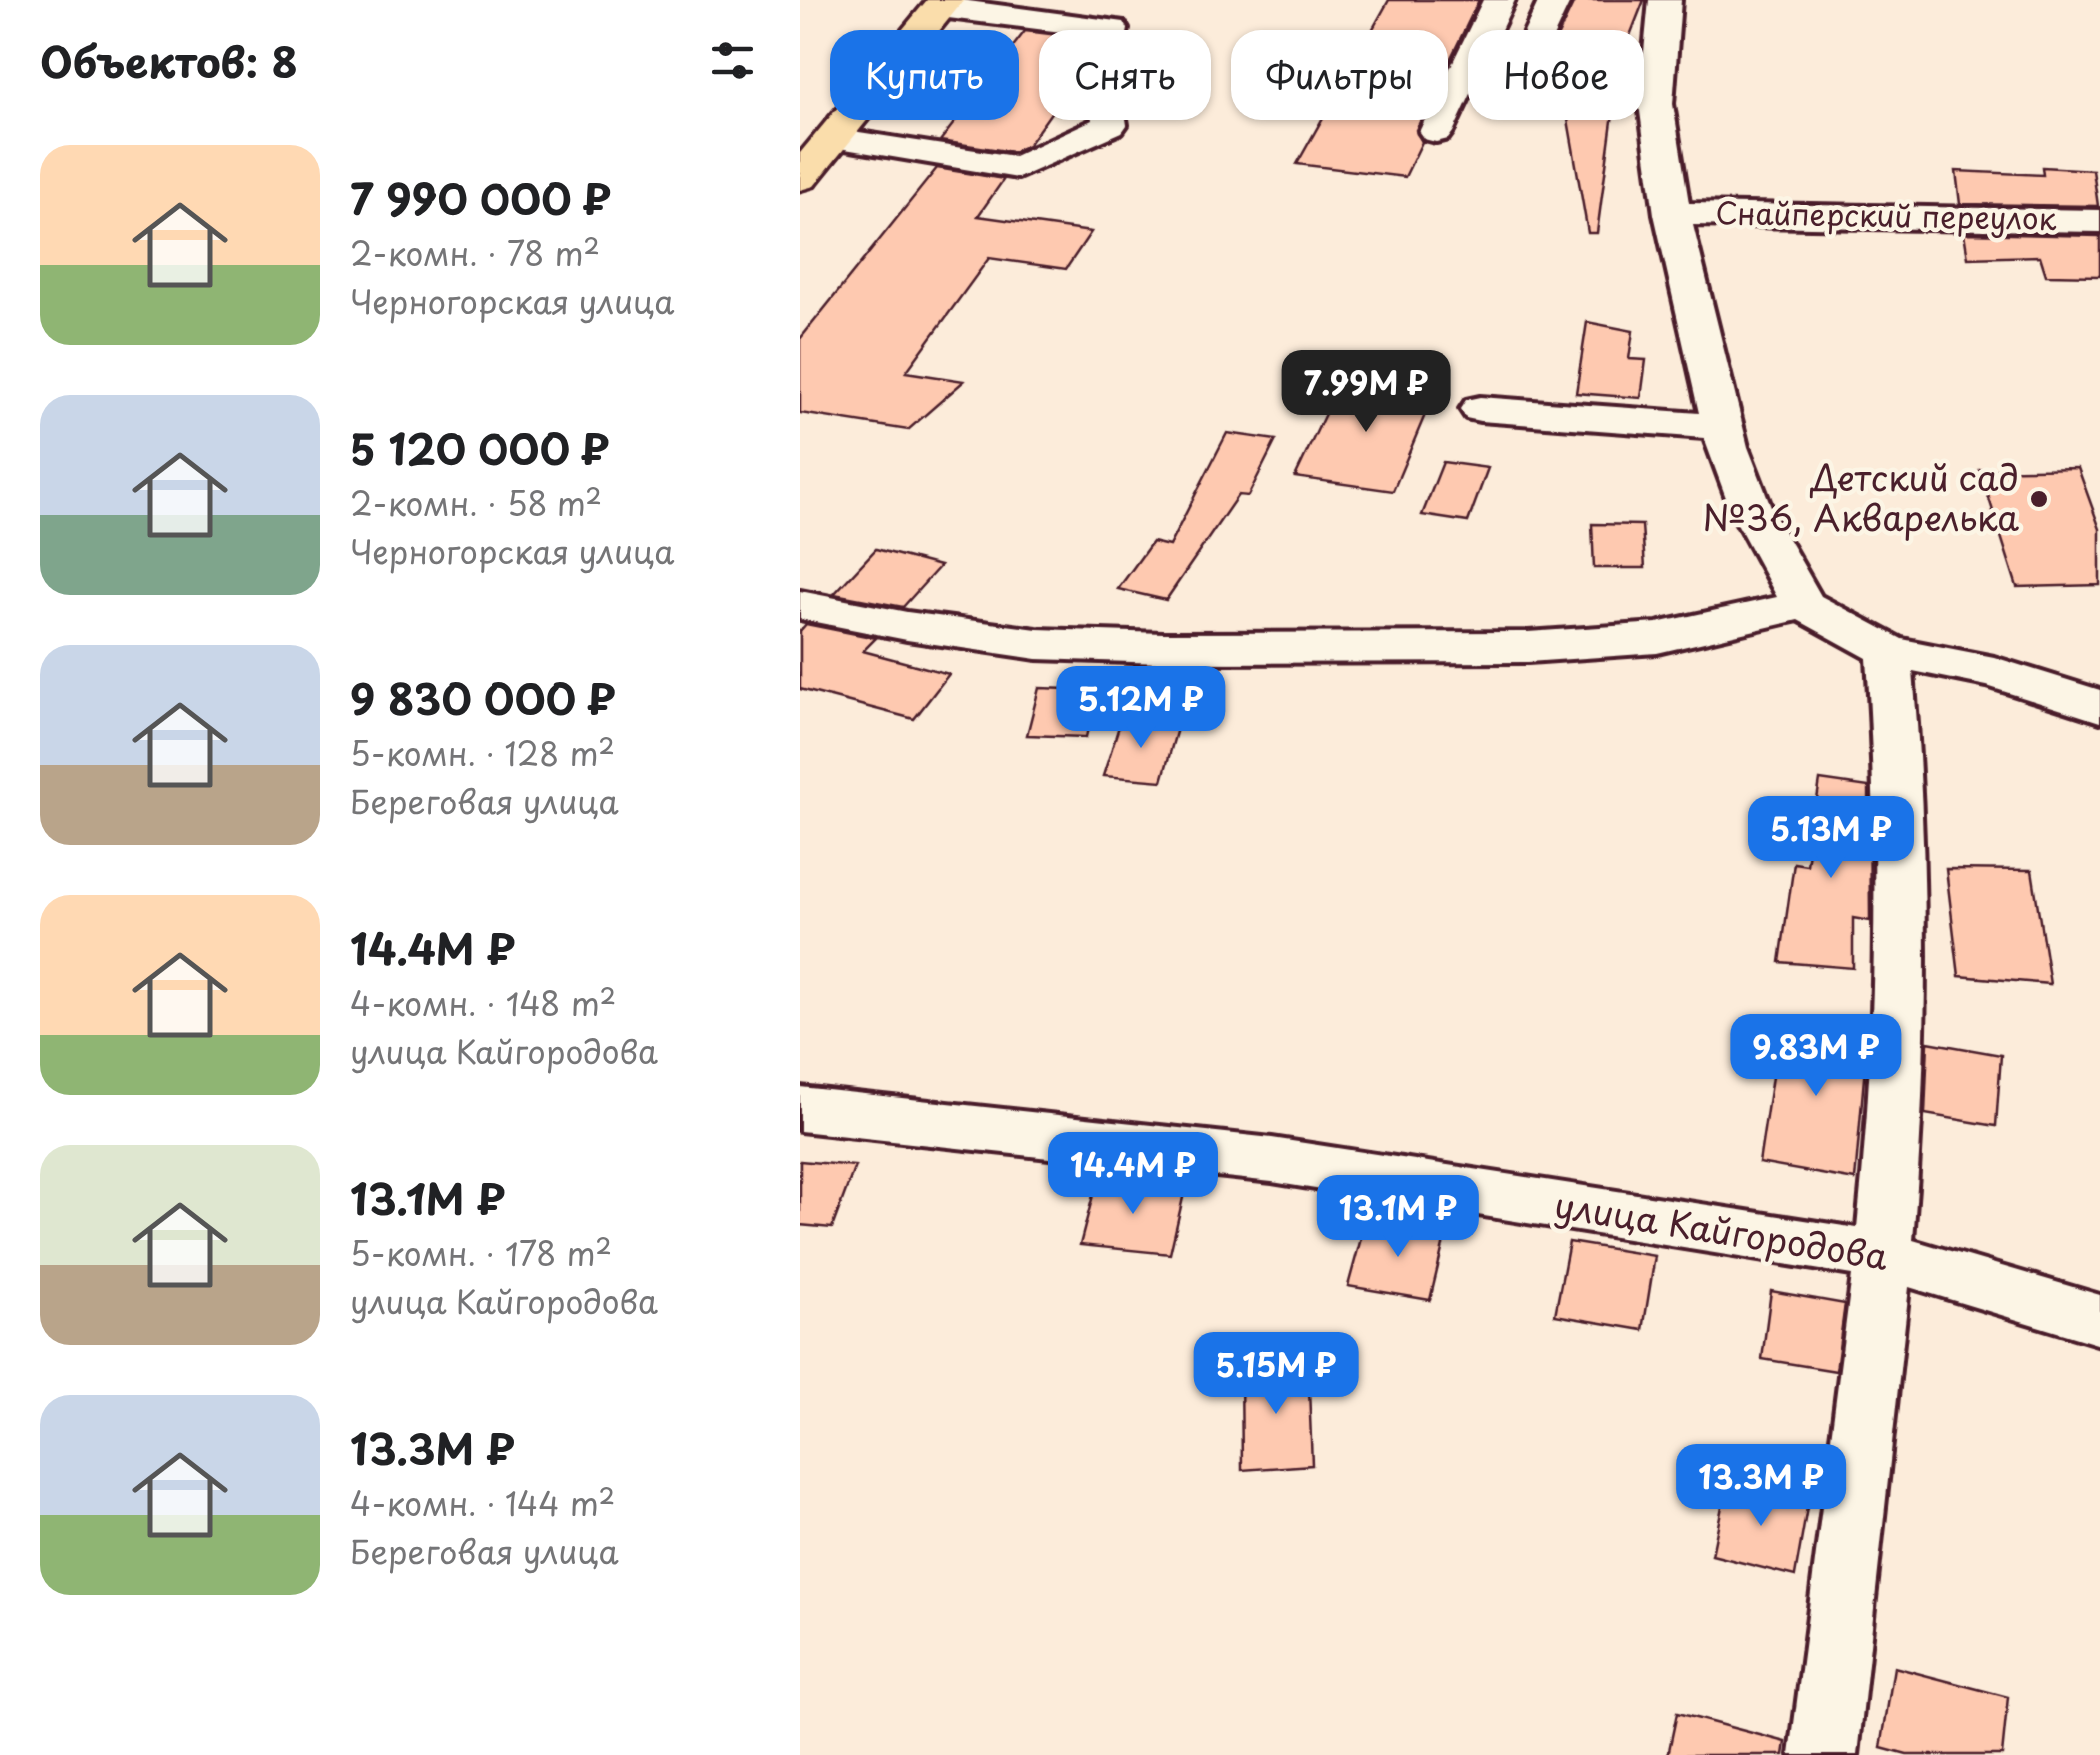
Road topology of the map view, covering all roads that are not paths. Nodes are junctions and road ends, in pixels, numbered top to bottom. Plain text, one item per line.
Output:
1 (1499, 0) edge
2 (1556, 0) edge
3 (1665, 0) edge
4 (943, 3) edge
5 (1121, 15) edge
6 (1541, 30) edge
7 (1436, 132) dead end
8 (833, 138) junction
9 (800, 178) edge
10 (1672, 214) junction
11 (2100, 220) edge
12 (1480, 409) dead end
13 (1723, 428) junction
14 (800, 605) edge
15 (1804, 605) junction
16 (1889, 651) junction
17 (2100, 706) edge
18 (800, 1110) edge
19 (1885, 1256) junction
20 (2100, 1320) edge
21 (1824, 1755) edge

1 - 7 street
2 - 6 street
3 - 10 street
4 - 5 street
4 - 8 main road
5 - 8 street
8 - 9 main road
10 - 11 street, Снайперский переулок
10 - 13 street
12 - 13 street
13 - 15 street
14 - 15 street
15 - 16 street
16 - 17 street
16 - 19 street
18 - 19 street, улица Кайгородова
19 - 20 street, улица Кайгородова
19 - 21 street

